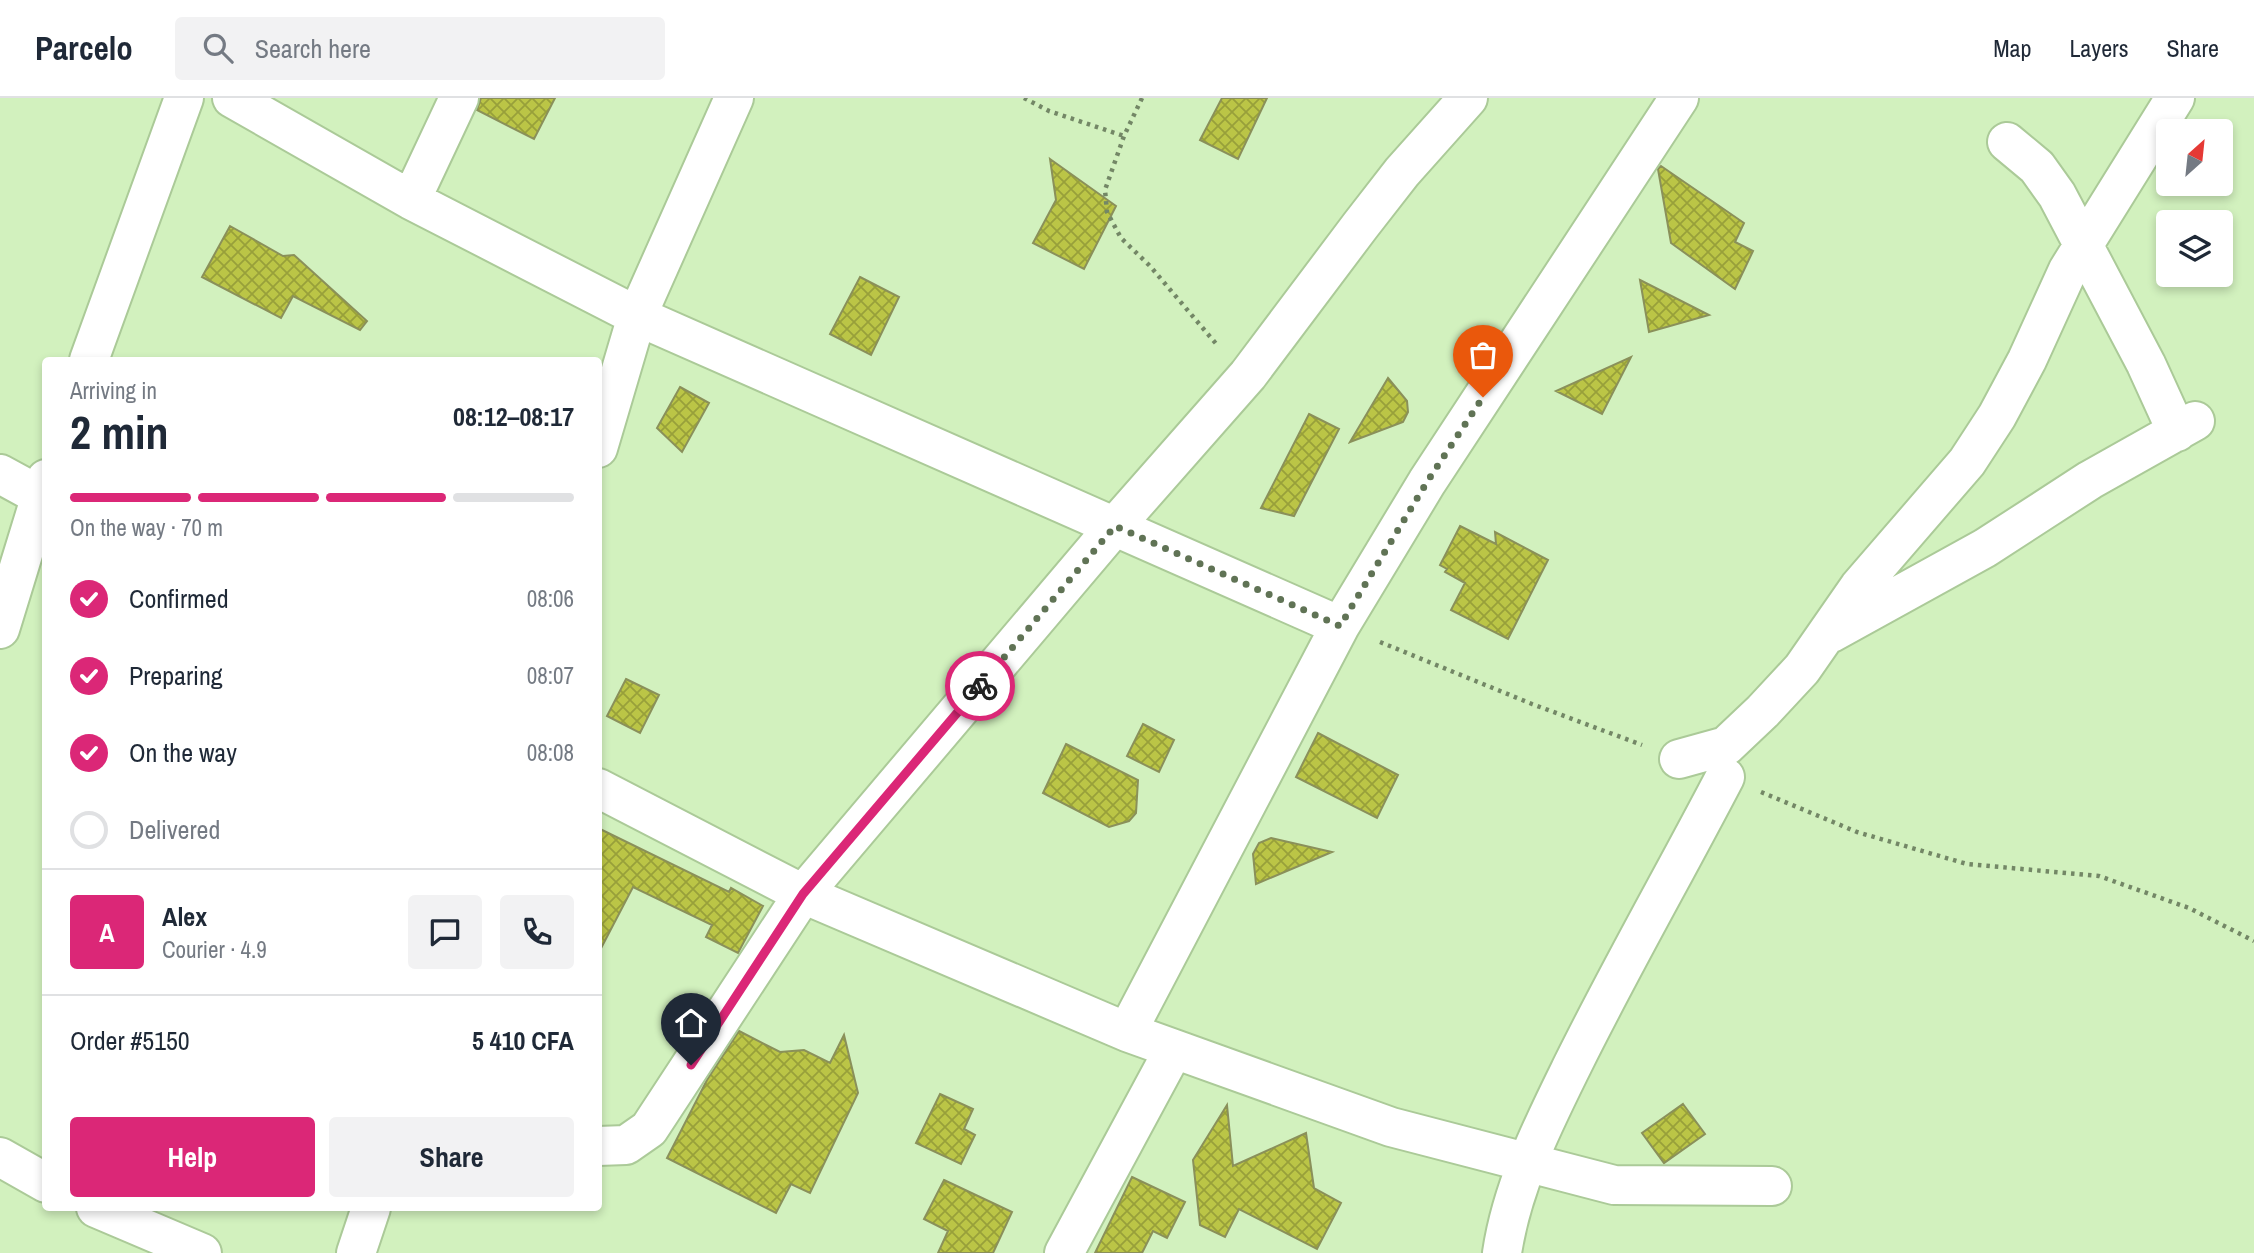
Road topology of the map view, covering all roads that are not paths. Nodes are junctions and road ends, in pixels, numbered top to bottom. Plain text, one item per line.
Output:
1 (184, 98) edge
2 (232, 98) edge
3 (459, 98) edge
4 (734, 98) edge
5 (1468, 98) edge
6 (1679, 98) edge
7 (2175, 98) edge
8 (2007, 142) dead end
9 (411, 201) junction
10 (2083, 246) junction
11 (637, 316) junction
12 (90, 357) edge
13 (602, 434) edge
14 (0, 474) edge
15 (42, 491) edge
16 (42, 494) edge
17 (1115, 526) junction
18 (1340, 626) junction
19 (0, 629) edge
20 (1826, 636) junction
21 (1679, 759) road end
22 (1725, 777) road end
23 (602, 790) edge
24 (803, 894) junction
25 (1127, 1032) junction
26 (1174, 1049) junction
27 (602, 1146) edge
28 (0, 1157) edge
29 (1527, 1163) junction
30 (42, 1180) edge
31 (1772, 1186) dead end
32 (103, 1211) edge
33 (370, 1211) edge
34 (202, 1253) edge
35 (356, 1253) edge
36 (1064, 1253) edge
37 (1502, 1253) edge

1 - 12 street
2 - 9 street
3 - 9 street
4 - 11 street
5 - 17 street
6 - 18 street
7 - 10 street
8 - 10 street
9 - 11 street
10 - 20 street
10 - 20 street
11 - 13 street
11 - 17 street
14 - 15 street
16 - 19 street
17 - 18 street
17 - 24 street
18 - 25 street
20 - 21 street
22 - 29 street
23 - 24 street
24 - 25 street
24 - 27 street
25 - 26 street
26 - 29 street
26 - 36 street
28 - 30 street
29 - 31 street
29 - 37 street
32 - 34 street
33 - 35 street

